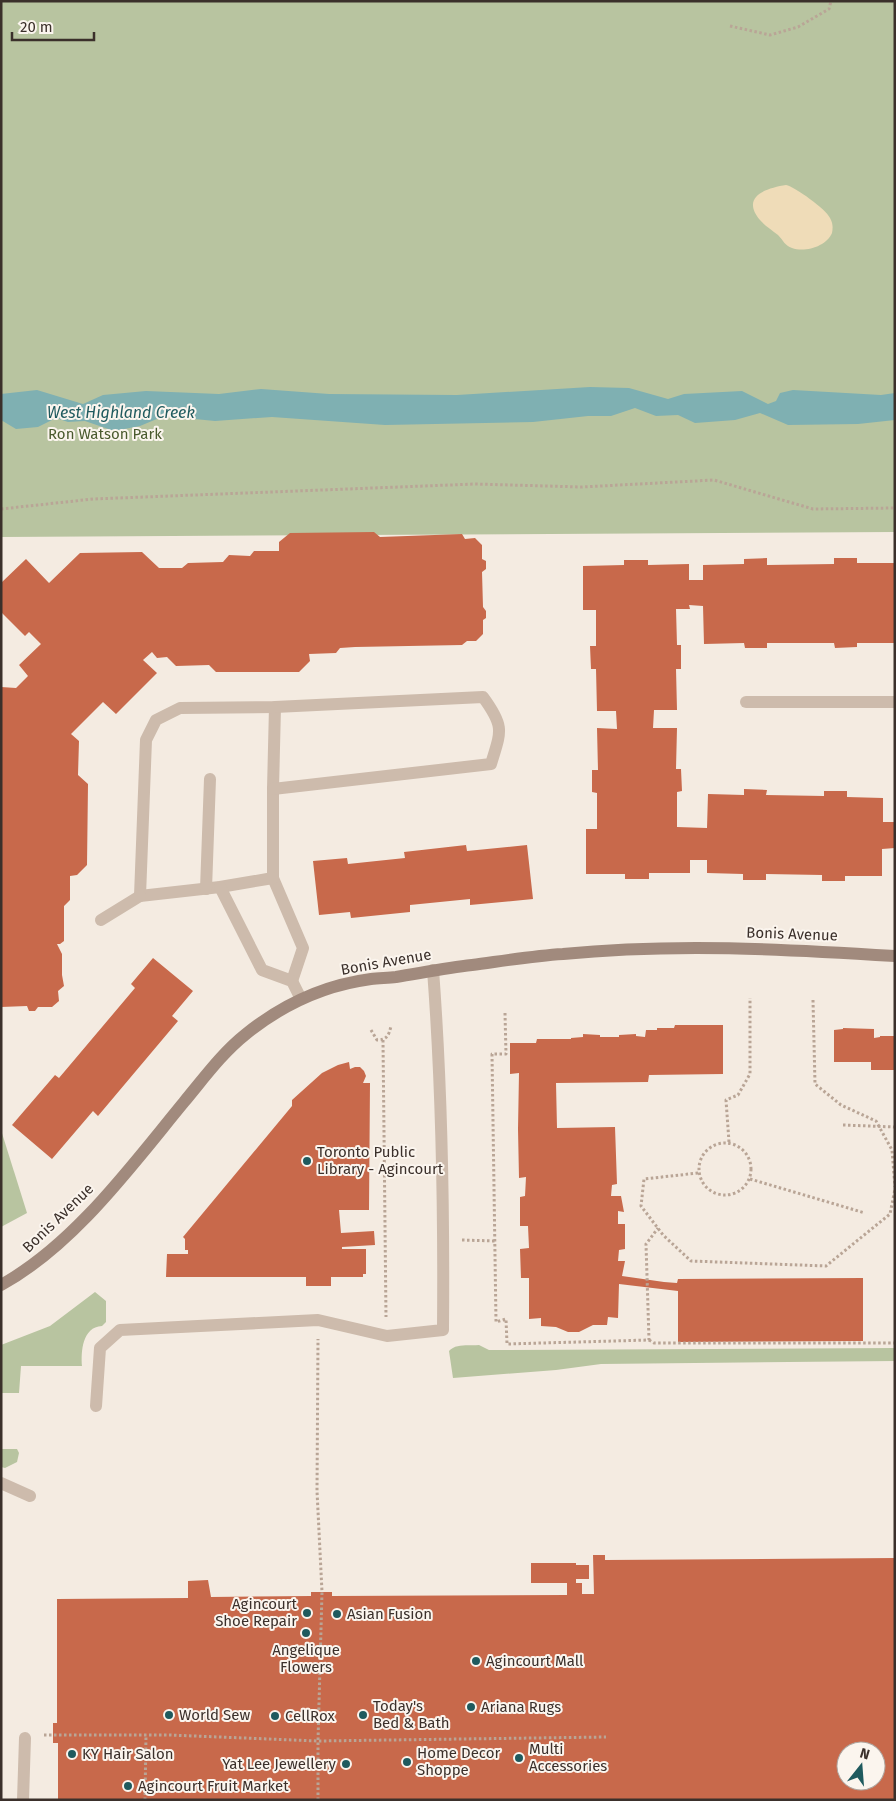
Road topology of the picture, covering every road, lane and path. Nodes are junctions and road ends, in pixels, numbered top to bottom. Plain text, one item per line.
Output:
1 (831, 1) edge
2 (730, 26) dead end
3 (895, 508) edge
4 (1, 509) edge
5 (746, 702) dead end
6 (895, 702) edge
7 (275, 707) junction
8 (210, 779) dead end
9 (273, 789) junction
10 (273, 878) junction
11 (220, 887) junction
12 (206, 889) junction
13 (140, 896) junction
14 (101, 920) dead end
15 (895, 956) edge
16 (434, 970) junction
17 (292, 981) junction
18 (750, 998) dead end
19 (301, 999) junction
20 (813, 1000) dead end
21 (505, 1013) dead end
22 (391, 1026) dead end
23 (371, 1030) dead end
24 (383, 1040) junction
25 (842, 1125) dead end
26 (879, 1126) junction
27 (895, 1127) edge
28 (729, 1142) junction
29 (698, 1173) junction
30 (750, 1179) junction
31 (895, 1188) edge
32 (865, 1213) dead end
33 (658, 1228) junction
34 (444, 1239) junction
35 (495, 1241) junction
36 (1, 1285) edge
37 (318, 1320) junction
38 (387, 1336) junction
39 (649, 1340) junction
40 (895, 1343) edge
41 (96, 1406) dead end
42 (1, 1482) edge
43 (30, 1496) dead end
44 (146, 1735) junction
45 (606, 1737) dead end
46 (25, 1738) joint
47 (318, 1741) junction
48 (23, 1800) edge
49 (145, 1800) edge
50 (318, 1800) edge

1 - 2 path
3 - 4 path
5 - 6 lane
7 - 9 lane
7 - 9 lane
7 - 13 lane
8 - 12 lane
9 - 10 lane
10 - 11 lane
10 - 17 lane
11 - 12 lane
11 - 17 lane
12 - 13 lane
13 - 14 lane
15 - 16 street, Bonis Avenue
16 - 19 street, Bonis Avenue
16 - 34 lane
17 - 19 lane
18 - 28 path
19 - 36 street, Bonis Avenue
20 - 26 path
21 - 35 path
22 - 24 path
23 - 24 path
24 - 38 path
25 - 26 path
26 - 27 path
26 - 31 path
28 - 29 path
28 - 30 path
29 - 30 path
29 - 33 path
30 - 32 path
31 - 33 path
33 - 39 path
34 - 35 path
34 - 38 lane
35 - 39 path
37 - 38 lane
37 - 41 lane
37 - 47 path
39 - 40 path
42 - 43 lane
44 - 46 path
44 - 47 path
44 - 49 path
45 - 47 path
46 - 48 lane
47 - 50 path

